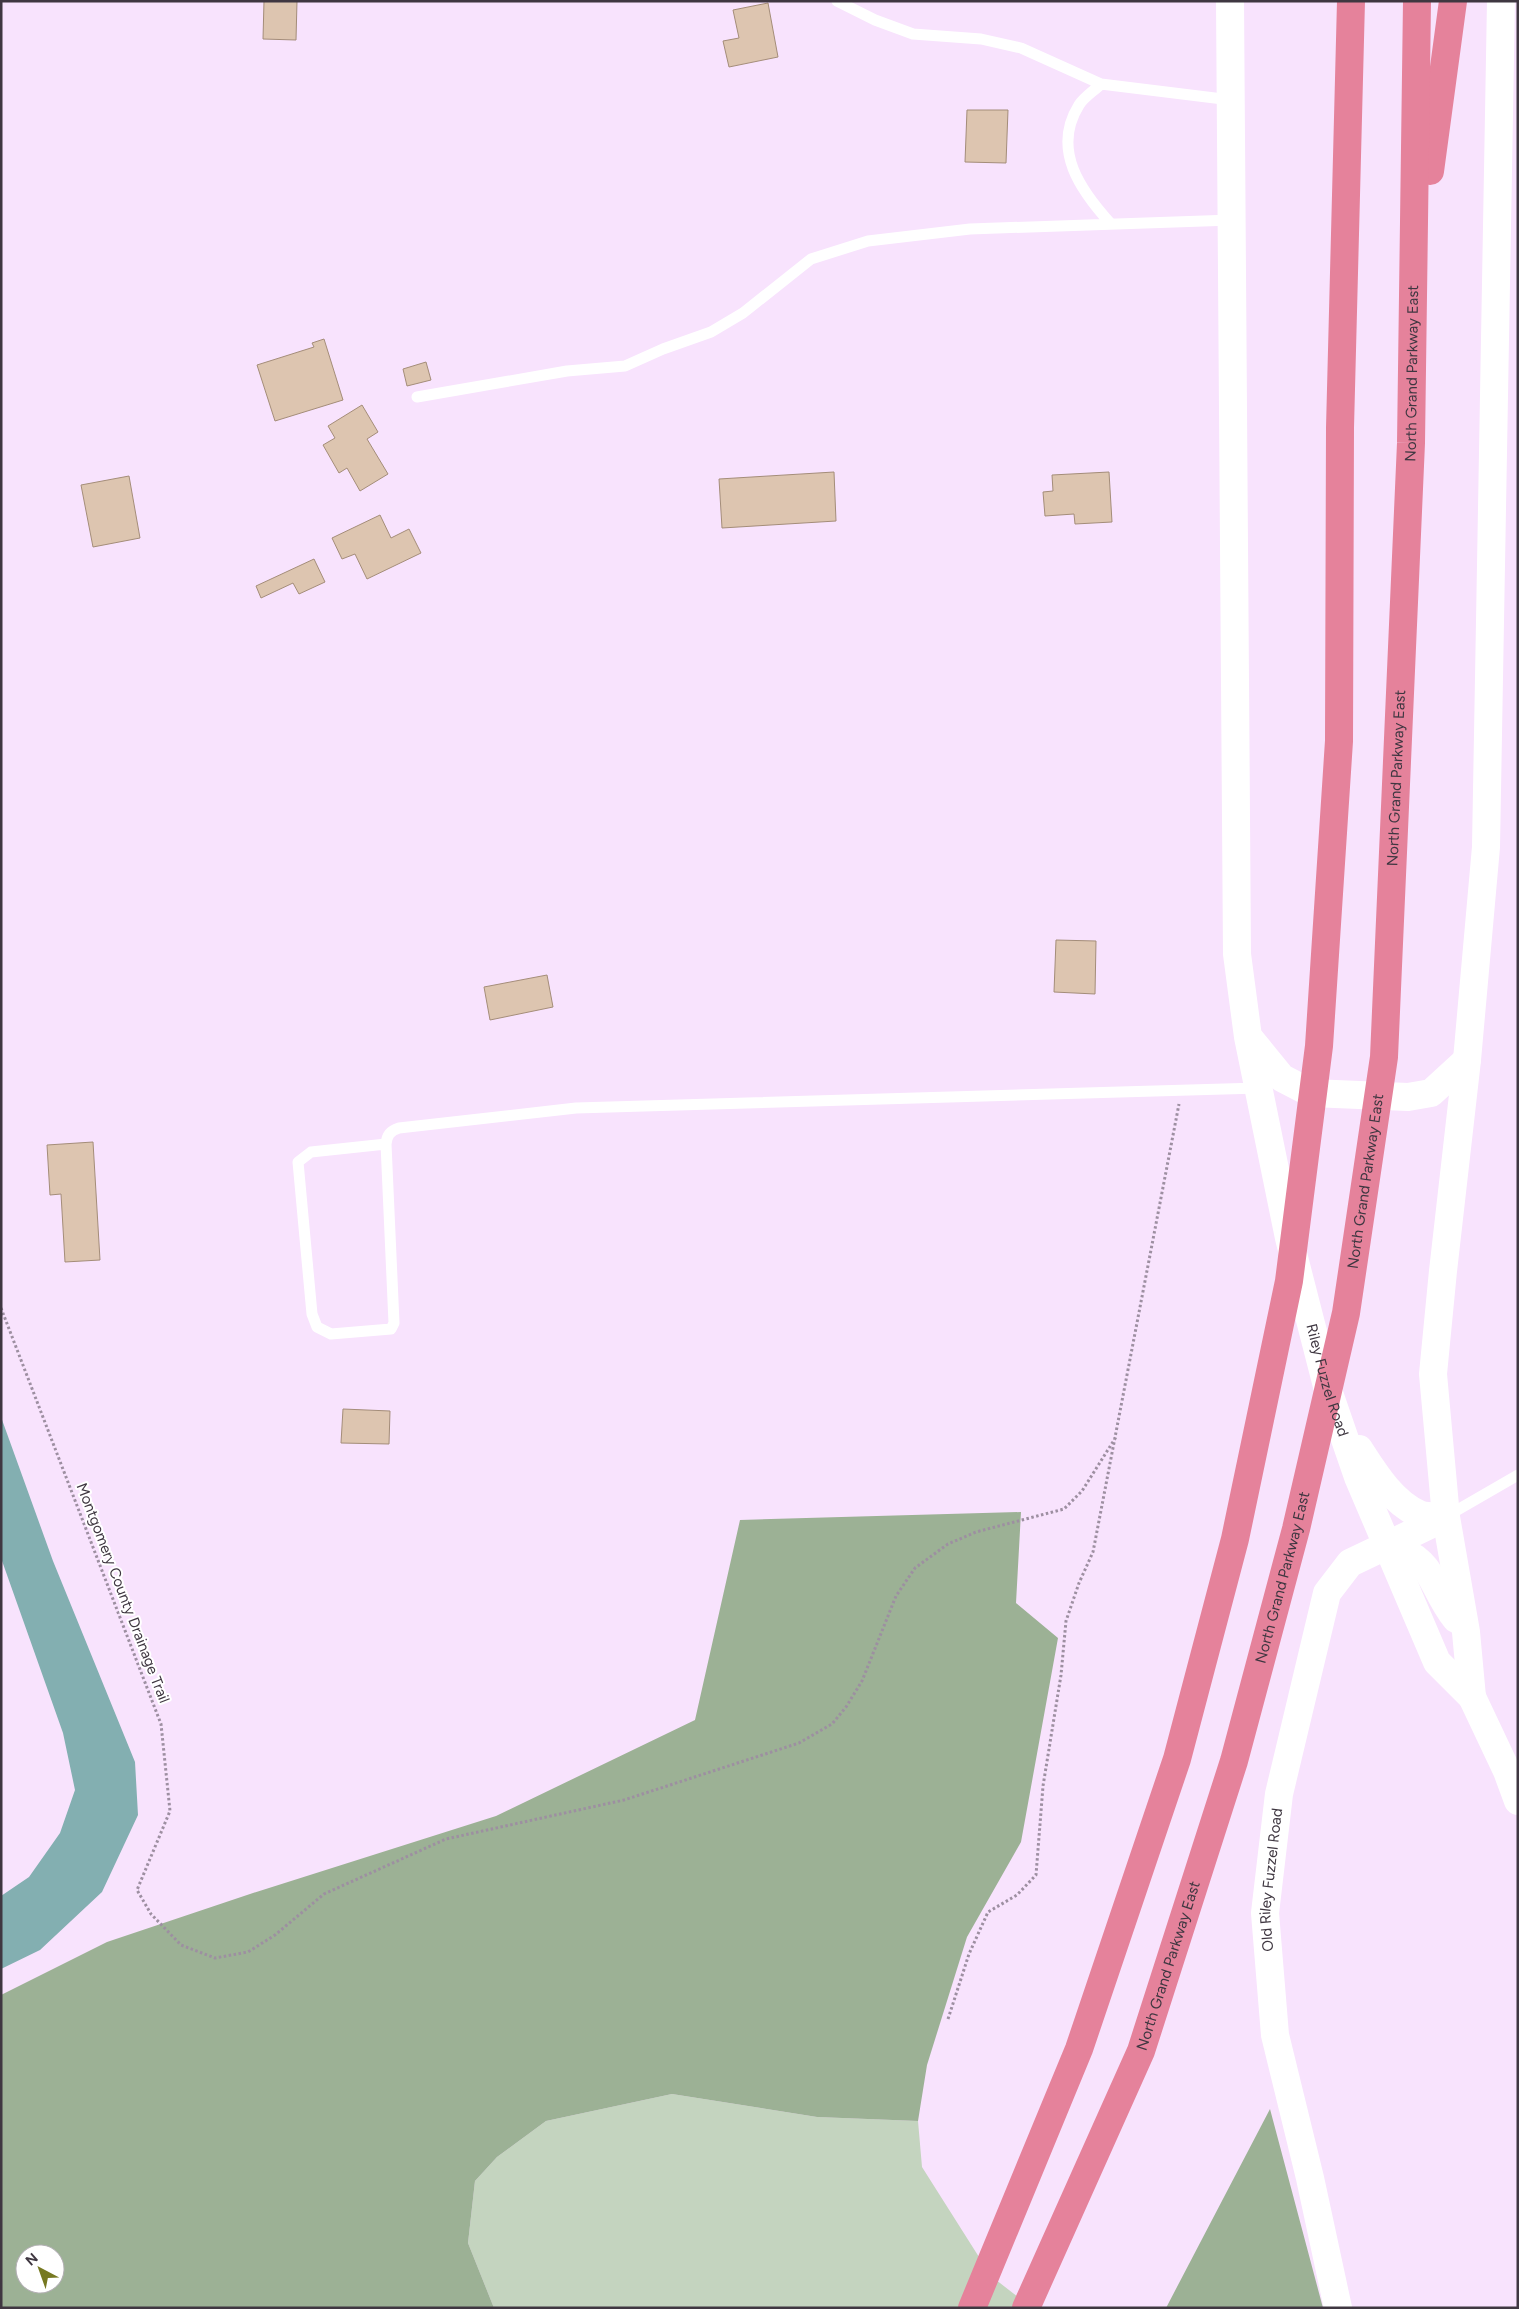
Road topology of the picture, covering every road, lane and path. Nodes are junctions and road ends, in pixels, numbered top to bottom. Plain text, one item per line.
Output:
1 (837, 1) edge
2 (1230, 1) edge
3 (1351, 1) edge
4 (1417, 1) edge
5 (1453, 1) edge
6 (1502, 1) edge
7 (1101, 84) junction
8 (1231, 100) junction
9 (1232, 220) junction
10 (1111, 224) junction
11 (1414, 289) junction
12 (417, 397) dead end
13 (1248, 1037) junction
14 (1467, 1060) junction
15 (1182, 1088) junction
16 (1259, 1088) junction
17 (386, 1144) junction
18 (1, 1308) edge
19 (1334, 1406) junction
20 (1116, 1437) junction
21 (1518, 1475) edge
22 (1446, 1517) junction
23 (1386, 1545) junction
24 (1466, 1632) junction
25 (1472, 1697) junction
26 (1518, 1801) edge
27 (948, 2019) dead end
28 (972, 2308) edge
29 (1026, 2308) edge
30 (1338, 2308) edge

1 - 7 lane
2 - 8 main road
3 - 28 highway
4 - 11 highway, North Grand Parkway East
5 - 11 highway
6 - 14 main road
7 - 8 lane
7 - 10 lane
8 - 9 main road
9 - 10 lane
9 - 13 main road
10 - 12 lane
11 - 29 highway, North Grand Parkway East
13 - 14 main road
13 - 16 main road, Riley Fuzzel Road
14 - 22 main road, Riley Fuzzel Road
15 - 16 lane
15 - 17 lane
15 - 20 path
16 - 19 main road, Riley Fuzzel Road
17 - 17 lane
18 - 20 path, Montgomery County Drainage Trail
19 - 22 main road
19 - 23 main road, Riley Fuzzel Road
20 - 27 path
21 - 22 lane
22 - 23 main road, Old Riley Fuzzel Road
22 - 24 main road, Riley Fuzzel Road
23 - 24 main road
23 - 25 main road, Riley Fuzzel Road
23 - 30 main road, Old Riley Fuzzel Road
24 - 25 main road, Riley Fuzzel Road
25 - 26 main road, Riley Fuzzel Road

